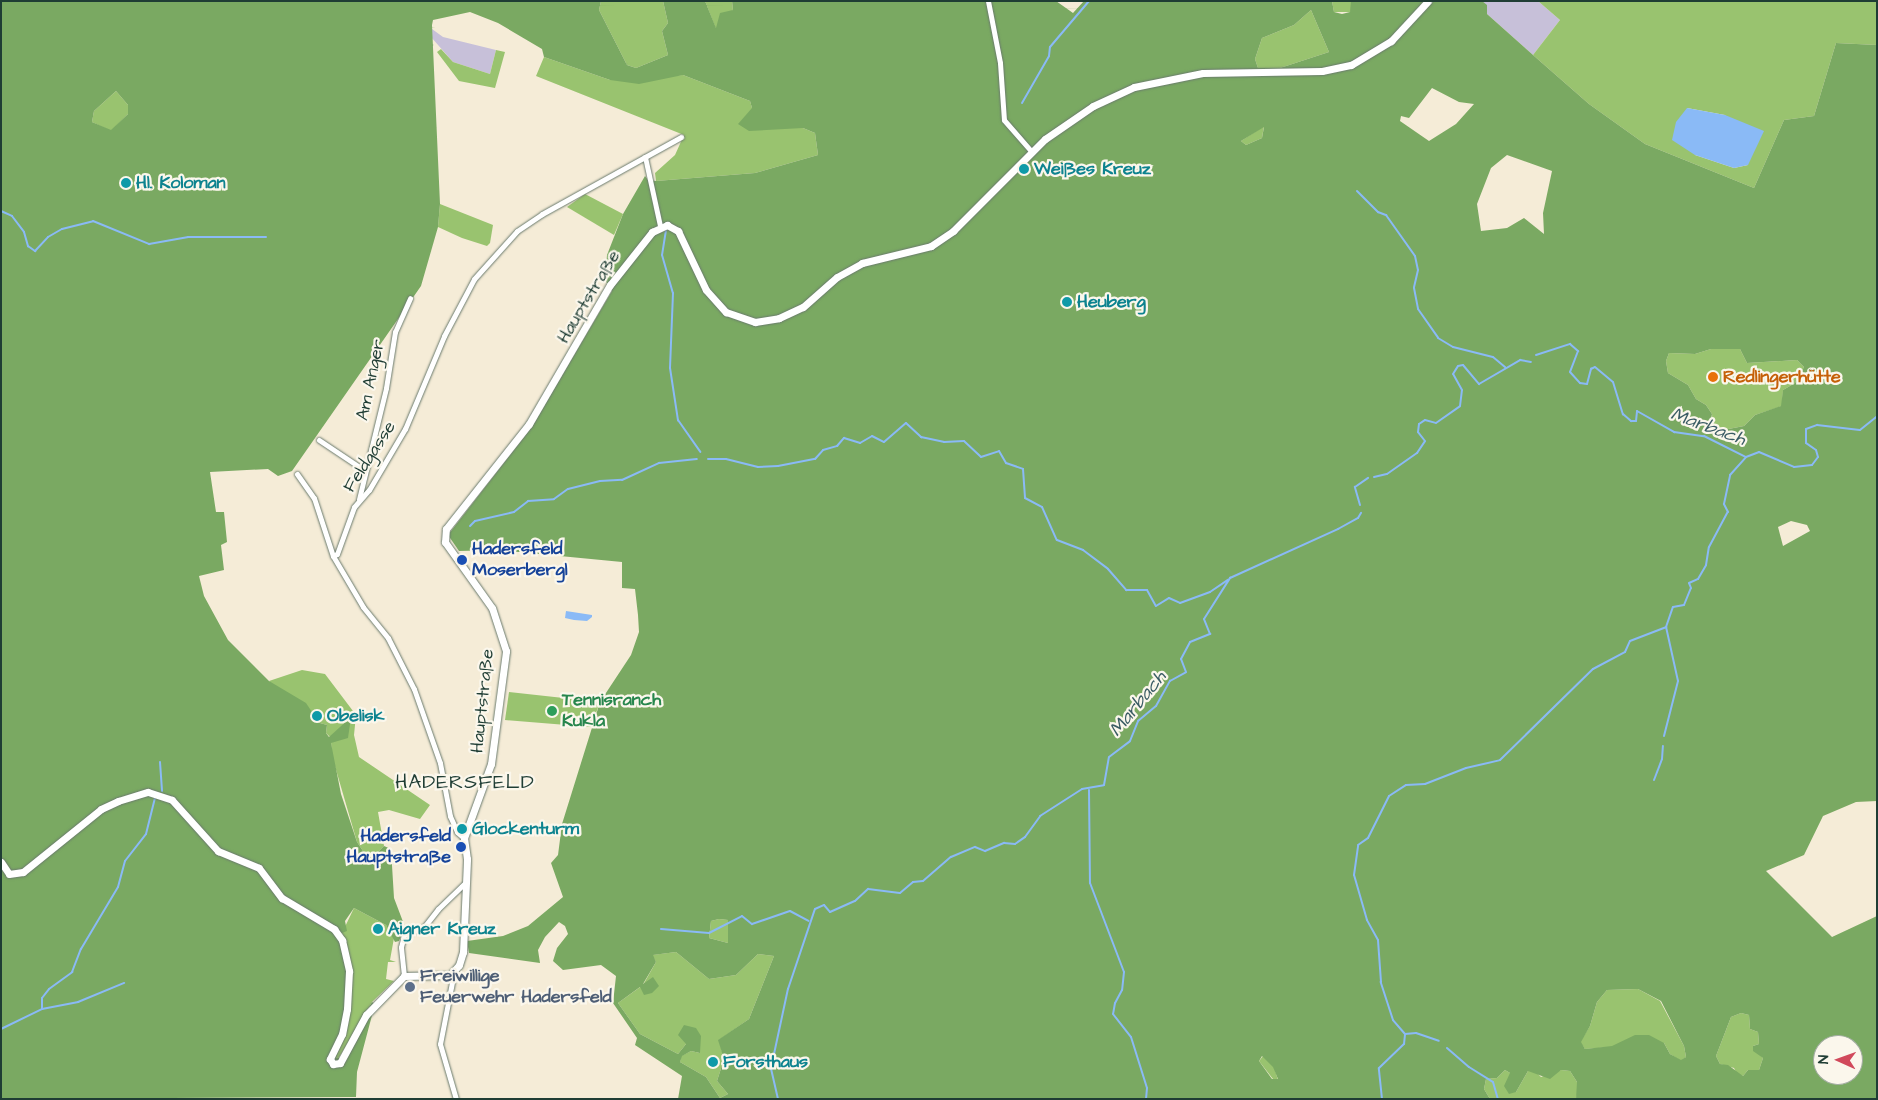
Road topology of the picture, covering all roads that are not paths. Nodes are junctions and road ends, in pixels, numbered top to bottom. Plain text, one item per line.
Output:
1 (988, 1) edge
2 (1428, 1) edge
3 (681, 137) dead end
4 (1031, 151) junction
5 (645, 157) junction
6 (660, 226) junction
7 (410, 298) dead end
8 (319, 440) dead end
9 (364, 470) junction
10 (297, 474) dead end
11 (359, 499) junction
12 (333, 556) junction
13 (464, 838) junction
14 (1, 862) edge
15 (465, 883) junction
16 (454, 972) junction
17 (404, 976) junction
18 (456, 1099) edge

1 - 4 street
2 - 4 street
3 - 5 street, Feldgasse
4 - 6 street
5 - 6 street
5 - 11 street, Feldgasse
6 - 13 street, Hauptstraße
7 - 9 street, Am Anger
8 - 9 street
9 - 11 street, Am Anger
10 - 12 street
11 - 12 street, Feldgasse
12 - 13 street
13 - 15 street, Hauptstraße
14 - 17 street
15 - 16 street, Hauptstraße
15 - 17 street
16 - 17 street
16 - 18 street

